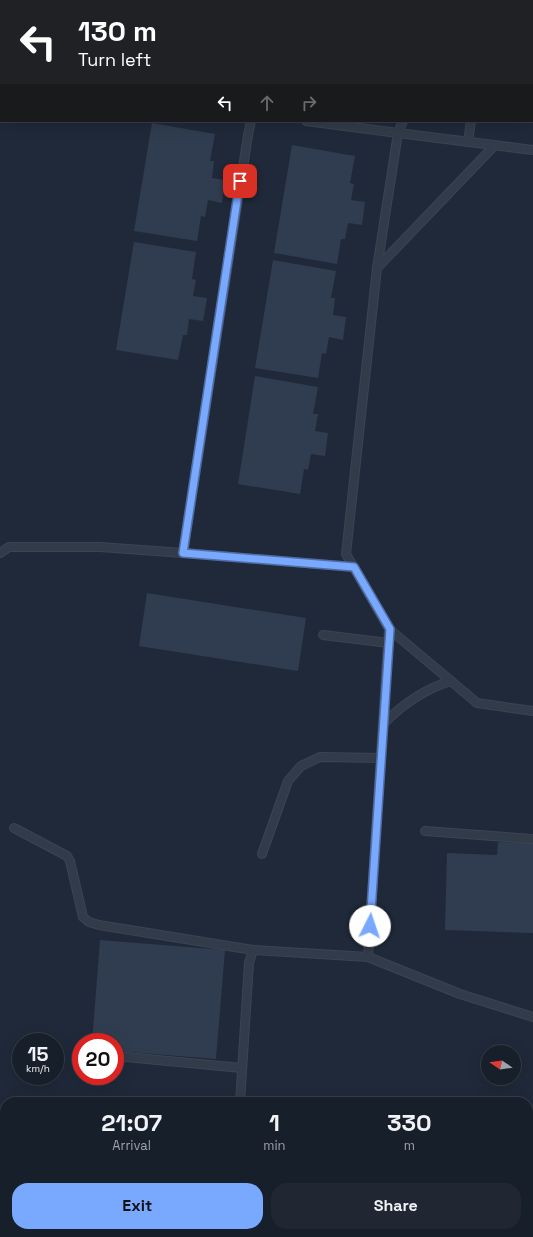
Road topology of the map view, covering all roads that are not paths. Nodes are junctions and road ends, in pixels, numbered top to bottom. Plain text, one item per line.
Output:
1 (249, 122) edge
2 (314, 122) edge
3 (403, 122) edge
4 (471, 122) edge
5 (398, 133) junction
6 (468, 142) junction
7 (495, 145) junction
8 (533, 150) edge
9 (377, 268) junction
10 (0, 553) edge
11 (183, 553) junction
12 (354, 567) junction
13 (390, 629) junction
14 (323, 635) dead end
15 (388, 642) junction
16 (451, 681) junction
17 (533, 711) edge
18 (383, 724) junction
19 (381, 758) junction
20 (14, 828) dead end
21 (425, 831) dead end
22 (533, 839) edge
23 (262, 854) dead end
24 (253, 950) junction
25 (368, 957) junction
26 (533, 1017) edge
27 (124, 1057) edge
28 (242, 1068) junction
29 (240, 1097) edge

1 - 11 lane
2 - 5 lane
3 - 5 lane
4 - 6 lane
5 - 6 lane
5 - 9 lane
6 - 7 lane
7 - 8 lane
7 - 9 lane
9 - 12 lane
10 - 11 lane
11 - 12 lane
12 - 13 lane
13 - 15 lane
13 - 16 lane
14 - 15 lane
15 - 18 lane
16 - 17 lane
16 - 18 lane
18 - 19 lane
19 - 23 lane
19 - 25 lane
20 - 24 lane
21 - 22 lane
24 - 25 lane
24 - 28 lane
25 - 26 lane
27 - 28 lane
28 - 29 lane

